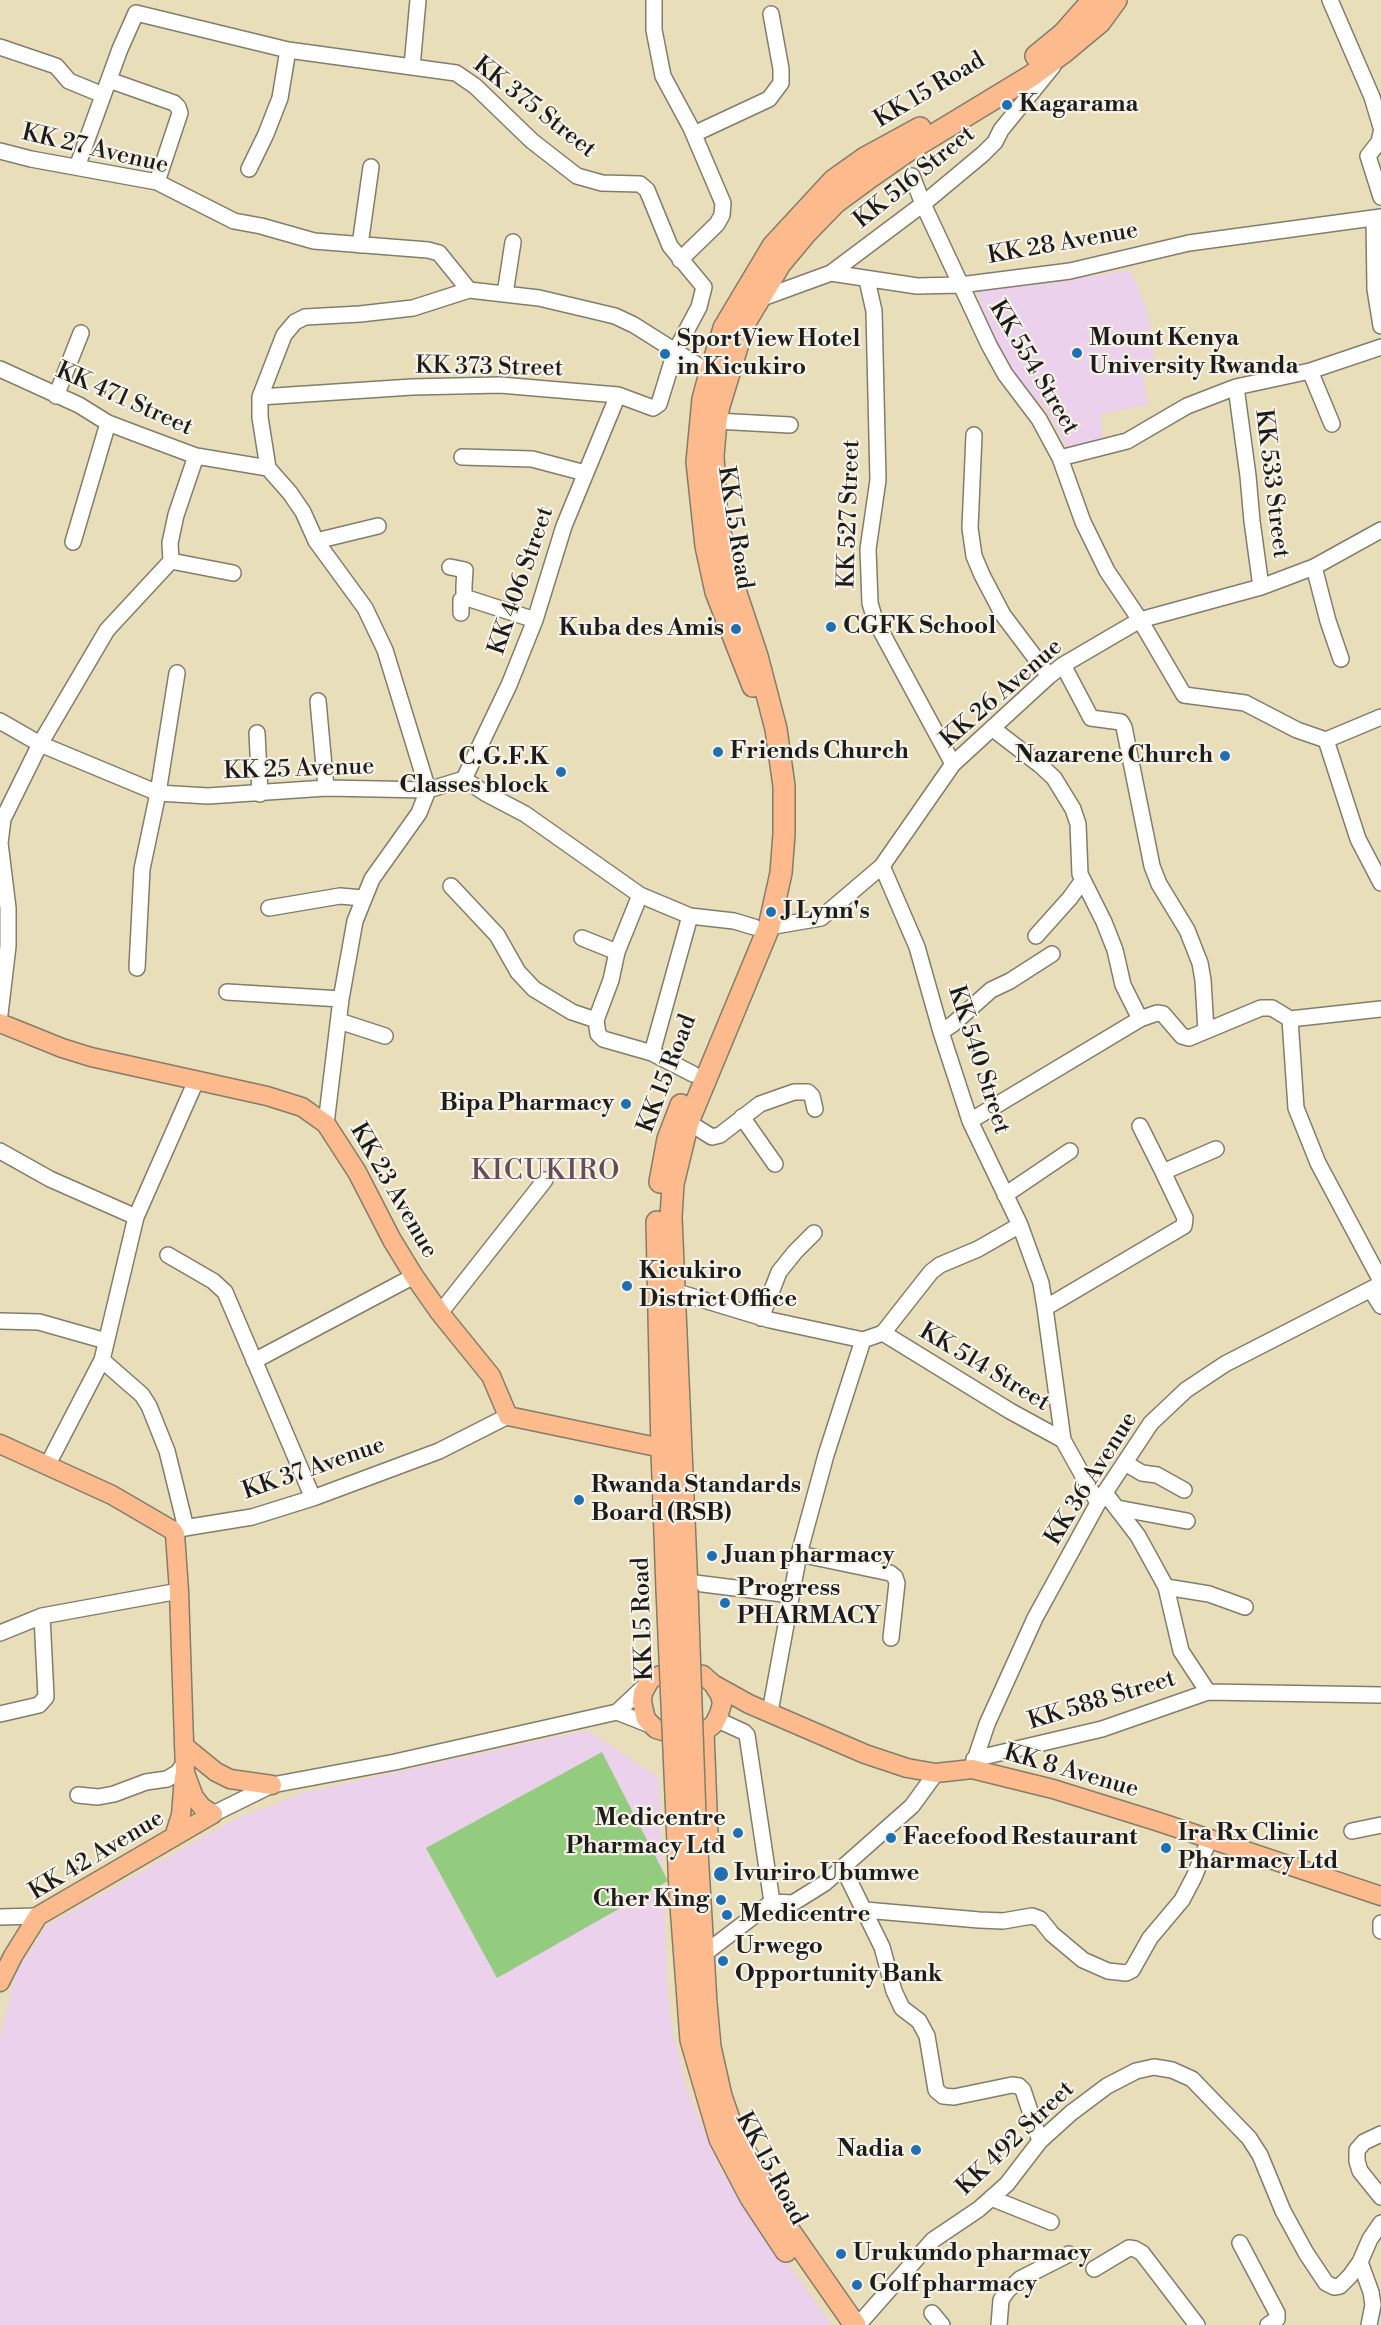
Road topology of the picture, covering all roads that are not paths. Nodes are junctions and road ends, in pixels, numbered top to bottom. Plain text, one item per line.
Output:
1 (418, 0) edge
2 (654, 0) edge
3 (1093, 0) edge
4 (1116, 0) edge
5 (1330, 0) edge
6 (771, 14) dead end
7 (0, 47) edge
8 (288, 50) junction
9 (1064, 52) junction
10 (412, 68) junction
11 (110, 80) junction
12 (103, 95) junction
13 (1381, 127) edge
14 (1381, 133) edge
15 (694, 135) junction
16 (0, 151) edge
17 (77, 167) junction
18 (371, 167) dead end
19 (249, 169) dead end
20 (912, 176) dead end
21 (157, 182) junction
22 (1381, 197) edge
23 (923, 204) junction
24 (1377, 218) edge
25 (513, 242) dead end
26 (360, 245) junction
27 (680, 260) junction
28 (831, 273) junction
29 (867, 280) junction
30 (960, 285) junction
31 (469, 290) junction
32 (505, 294) junction
33 (757, 300) junction
34 (1379, 310) edge
35 (1381, 326) edge
36 (81, 333) dead end
37 (1381, 347) edge
38 (675, 352) junction
39 (0, 369) edge
40 (1310, 371) junction
41 (719, 375) junction
42 (1236, 387) junction
43 (618, 395) junction
44 (56, 396) junction
45 (260, 397) junction
46 (716, 421) junction
47 (108, 423) junction
48 (1332, 424) dead end
49 (790, 425) dead end
50 (974, 435) dead end
51 (196, 456) junction
52 (462, 457) dead end
53 (1060, 458) junction
54 (268, 468) junction
55 (585, 473) junction
56 (378, 526) dead end
57 (1380, 533) edge
58 (316, 541) junction
59 (73, 542) dead end
60 (171, 561) junction
61 (450, 567) dead end
62 (1314, 567) junction
63 (233, 573) dead end
64 (1261, 587) junction
65 (466, 597) junction
66 (461, 613) dead end
67 (1140, 620) junction
68 (536, 621) junction
69 (1341, 660) dead end
70 (1063, 665) junction
71 (177, 674) dead end
72 (1049, 676) junction
73 (318, 701) dead end
74 (1381, 717) edge
75 (0, 721) edge
76 (992, 728) junction
77 (256, 733) dead end
78 (1326, 740) junction
79 (40, 744) junction
80 (953, 764) junction
81 (464, 779) junction
82 (326, 788) junction
83 (428, 790) junction
84 (158, 793) junction
85 (260, 794) junction
86 (882, 866) junction
87 (2, 877) edge
88 (1083, 880) junction
89 (1381, 883) edge
90 (451, 886) dead end
91 (640, 895) junction
92 (363, 898) junction
93 (269, 908) dead end
94 (690, 916) junction
95 (761, 927) junction
96 (1036, 936) dead end
97 (582, 938) dead end
98 (618, 952) junction
99 (1052, 954) dead end
100 (137, 968) dead end
101 (227, 992) dead end
102 (341, 999) junction
103 (0, 1014) edge
104 (1380, 1014) edge
105 (1140, 1019) junction
106 (1290, 1019) junction
107 (339, 1021) junction
108 (0, 1023) edge
109 (597, 1027) junction
110 (1206, 1031) junction
111 (940, 1032) junction
112 (385, 1036) dead end
113 (652, 1053) junction
114 (693, 1074) junction
115 (196, 1081) junction
116 (815, 1108) dead end
117 (741, 1117) junction
118 (970, 1121) junction
119 (688, 1122) junction
120 (326, 1124) junction
121 (1140, 1126) dead end
122 (1216, 1149) dead end
123 (0, 1151) edge
124 (1070, 1151) dead end
125 (775, 1164) dead end
126 (1163, 1172) junction
127 (545, 1180) dead end
128 (1005, 1195) junction
129 (136, 1217) junction
130 (1020, 1225) junction
131 (814, 1233) dead end
132 (168, 1255) dead end
133 (414, 1276) junction
134 (1378, 1285) edge
135 (674, 1291) junction
136 (1381, 1306) edge
137 (1045, 1308) junction
138 (440, 1313) junction
139 (761, 1318) junction
140 (0, 1321) edge
141 (883, 1334) junction
142 (863, 1340) junction
143 (106, 1341) junction
144 (102, 1360) junction
145 (254, 1361) junction
146 (669, 1395) junction
147 (508, 1416) junction
148 (1064, 1440) junction
149 (652, 1446) junction
150 (2, 1449) edge
151 (1125, 1463) junction
152 (47, 1466) junction
153 (1184, 1490) dead end
154 (313, 1498) junction
155 (1102, 1498) junction
156 (1117, 1508) junction
157 (1187, 1521) dead end
158 (179, 1529) junction
159 (799, 1554) junction
160 (683, 1587) junction
161 (1166, 1587) junction
162 (179, 1591) junction
163 (791, 1595) junction
164 (1245, 1607) dead end
165 (42, 1616) junction
166 (0, 1633) edge
167 (891, 1638) dead end
168 (656, 1677) junction
169 (705, 1679) junction
170 (1208, 1692) junction
171 (1381, 1695) edge
172 (749, 1704) junction
173 (617, 1712) junction
174 (770, 1712) junction
175 (0, 1714) edge
176 (712, 1726) junction
177 (657, 1729) junction
178 (184, 1761) junction
179 (973, 1764) junction
180 (936, 1773) junction
181 (272, 1785) junction
182 (78, 1795) dead end
183 (213, 1814) junction
184 (686, 1818) junction
185 (1381, 1825) edge
186 (1352, 1831) dead end
187 (174, 1837) junction
188 (1209, 1840) junction
189 (843, 1868) junction
190 (1381, 1896) edge
191 (772, 1902) junction
192 (865, 1910) junction
193 (38, 1916) junction
194 (0, 1917) edge
195 (1381, 1923) edge
196 (1381, 1931) edge
197 (704, 1954) junction
198 (685, 1975) junction
199 (0, 1982) edge
200 (1381, 2134) edge
201 (1040, 2141) junction
202 (1381, 2197) edge
203 (992, 2198) junction
204 (1051, 2222) dead end
205 (1381, 2223) edge
206 (1240, 2243) dead end
207 (1069, 2254) dead end
208 (1360, 2262) junction
209 (1094, 2269) dead end
210 (838, 2325) edge
211 (856, 2325) edge
212 (999, 2325) edge
213 (1197, 2325) edge
214 (1268, 2325) edge
215 (1369, 2325) edge

1 - 10 street
2 - 15 street
3 - 41 highway, KK 15 Road
4 - 9 highway, KK 15 Road
5 - 13 street
6 - 15 street
7 - 12 street
8 - 10 street, KK 375 Street
8 - 11 street, KK 375 Street
8 - 19 street
9 - 23 street, KK 516 Street
9 - 33 highway, KK 15 Road
10 - 27 street, KK 375 Street
11 - 12 street
11 - 21 street
12 - 17 street
14 - 22 street
15 - 27 street
16 - 17 street, KK 27 Avenue
17 - 21 street, KK 27 Avenue
18 - 26 street
20 - 23 street, KK 554 Street
21 - 26 street, KK 27 Avenue
23 - 28 street, KK 516 Street
23 - 30 street, KK 554 Street
24 - 30 street, KK 28 Avenue
24 - 34 street
25 - 32 street
26 - 31 street, KK 27 Avenue
27 - 38 street, KK 375 Street
28 - 29 street, KK 28 Avenue
28 - 33 street
29 - 30 street, KK 28 Avenue
29 - 80 street, KK 527 Street
30 - 53 street, KK 554 Street
31 - 32 street
31 - 45 street
32 - 38 street
33 - 41 highway, KK 15 Road
34 - 35 street
36 - 44 street
37 - 40 street, KK 554 Street
38 - 41 street
38 - 43 street, KK 373 Street
39 - 44 street, KK 471 Street
40 - 42 street, KK 554 Street
40 - 48 street
41 - 46 highway, KK 15 Road
41 - 95 highway, KK 15 Road
42 - 53 street, KK 554 Street
42 - 64 street, KK 533 Street
43 - 45 street, KK 373 Street
43 - 55 street, KK 406 Street
44 - 47 street, KK 471 Street
45 - 54 street
46 - 49 street
46 - 95 highway, KK 15 Road
47 - 51 street, KK 471 Street
47 - 59 street
50 - 72 street
51 - 54 street, KK 471 Street
51 - 60 street
52 - 55 street
53 - 67 street
54 - 58 street
55 - 68 street, KK 406 Street
56 - 58 street
57 - 62 street, KK 26 Avenue
58 - 83 street
60 - 63 street
60 - 79 street
61 - 65 street
62 - 64 street, KK 26 Avenue
62 - 69 street
64 - 67 street, KK 26 Avenue
65 - 66 street
65 - 68 street
67 - 70 street, KK 26 Avenue
67 - 78 street
68 - 81 street, KK 406 Street
70 - 72 street, KK 26 Avenue
70 - 110 street
71 - 84 street
72 - 76 street, KK 26 Avenue
73 - 82 street
74 - 78 street
75 - 79 street, KK 25 Avenue
76 - 80 street, KK 26 Avenue
76 - 88 street
77 - 85 street
78 - 89 street
79 - 84 street, KK 25 Avenue
79 - 87 street
80 - 86 street, KK 26 Avenue
81 - 83 street, KK 25 Avenue
81 - 91 street
82 - 83 street, KK 25 Avenue
82 - 85 street, KK 25 Avenue
83 - 92 street
84 - 85 street, KK 25 Avenue
84 - 100 street
86 - 95 street, KK 26 Avenue
86 - 111 street, KK 540 Street
87 - 103 street
88 - 96 street
88 - 105 street
90 - 109 street
91 - 94 street
91 - 98 street
92 - 93 street
92 - 102 street
94 - 95 street
94 - 113 street
95 - 114 highway, KK 15 Road
95 - 119 highway, KK 15 Road
97 - 98 street
98 - 109 street
99 - 111 street
101 - 102 street
102 - 107 street
104 - 106 street
105 - 110 street
105 - 118 street
106 - 110 street
106 - 134 street
107 - 112 street
107 - 120 street
108 - 115 main road, KK 23 Avenue
109 - 113 street
111 - 118 street, KK 540 Street
113 - 114 street
114 - 146 highway, KK 15 Road
115 - 120 main road, KK 23 Avenue
115 - 129 street
116 - 117 street
117 - 119 street
117 - 125 street
118 - 128 street, KK 540 Street
119 - 135 highway, KK 15 Road
120 - 133 main road, KK 23 Avenue
121 - 126 street
122 - 126 street
123 - 129 street
124 - 128 street
126 - 137 street
127 - 138 street
128 - 130 street, KK 540 Street
129 - 143 street
130 - 137 street, KK 540 Street
130 - 141 street
131 - 139 street
132 - 145 street
133 - 138 main road, KK 23 Avenue
133 - 145 street
134 - 136 street
134 - 151 street, KK 36 Avenue
135 - 139 street
135 - 146 highway, KK 15 Road
137 - 148 street, KK 540 Street
138 - 147 main road, KK 23 Avenue
139 - 142 street
140 - 143 street
141 - 142 street
141 - 148 street, KK 514 Street
142 - 159 street
143 - 144 street
144 - 152 street
144 - 158 street
145 - 154 street
146 - 149 highway
146 - 160 highway, KK 15 Road
147 - 149 main road
147 - 154 street, KK 37 Avenue
148 - 155 street
149 - 168 highway
150 - 152 main road
151 - 153 street
151 - 155 street, KK 36 Avenue
152 - 158 main road
154 - 158 street, KK 37 Avenue
155 - 156 street
155 - 179 street, KK 36 Avenue
156 - 157 street
156 - 161 street
158 - 162 main road
159 - 163 street
159 - 167 street
160 - 163 street
160 - 169 highway
160 - 184 highway, KK 15 Road, bridge
161 - 164 street
161 - 170 street
162 - 165 street
162 - 178 main road
163 - 174 street
165 - 166 street
165 - 175 street
168 - 169 main road
168 - 173 street
168 - 177 main road
169 - 172 main road, KK 8 Avenue
169 - 176 main road
170 - 171 street
170 - 179 street, KK 588 Street
172 - 174 main road, KK 8 Avenue
172 - 176 main road
173 - 177 street
173 - 181 street
174 - 180 main road, KK 8 Avenue
176 - 177 main road
176 - 191 street
176 - 197 highway
177 - 198 highway
178 - 181 main road
178 - 182 street
178 - 183 main road
178 - 183 main road
178 - 187 main road
179 - 180 main road, KK 8 Avenue
179 - 188 main road, KK 8 Avenue
180 - 189 street
181 - 183 street
183 - 187 main road, KK 42 Avenue
184 - 197 highway, KK 15 Road
184 - 198 highway, KK 15 Road
185 - 186 street
187 - 193 main road, KK 42 Avenue
188 - 190 main road, KK 8 Avenue
188 - 192 street
189 - 191 street
189 - 192 street
191 - 197 street
192 - 201 street
193 - 194 street
193 - 199 main road, KK 42 Avenue
195 - 196 street
197 - 211 highway, KK 15 Road
198 - 210 highway, KK 15 Road
200 - 202 street
201 - 203 street, KK 492 Street
201 - 208 street, KK 492 Street
203 - 204 street
203 - 211 street, KK 492 Street
205 - 208 street, KK 492 Street
206 - 214 street
207 - 212 street
208 - 215 street
209 - 213 street

